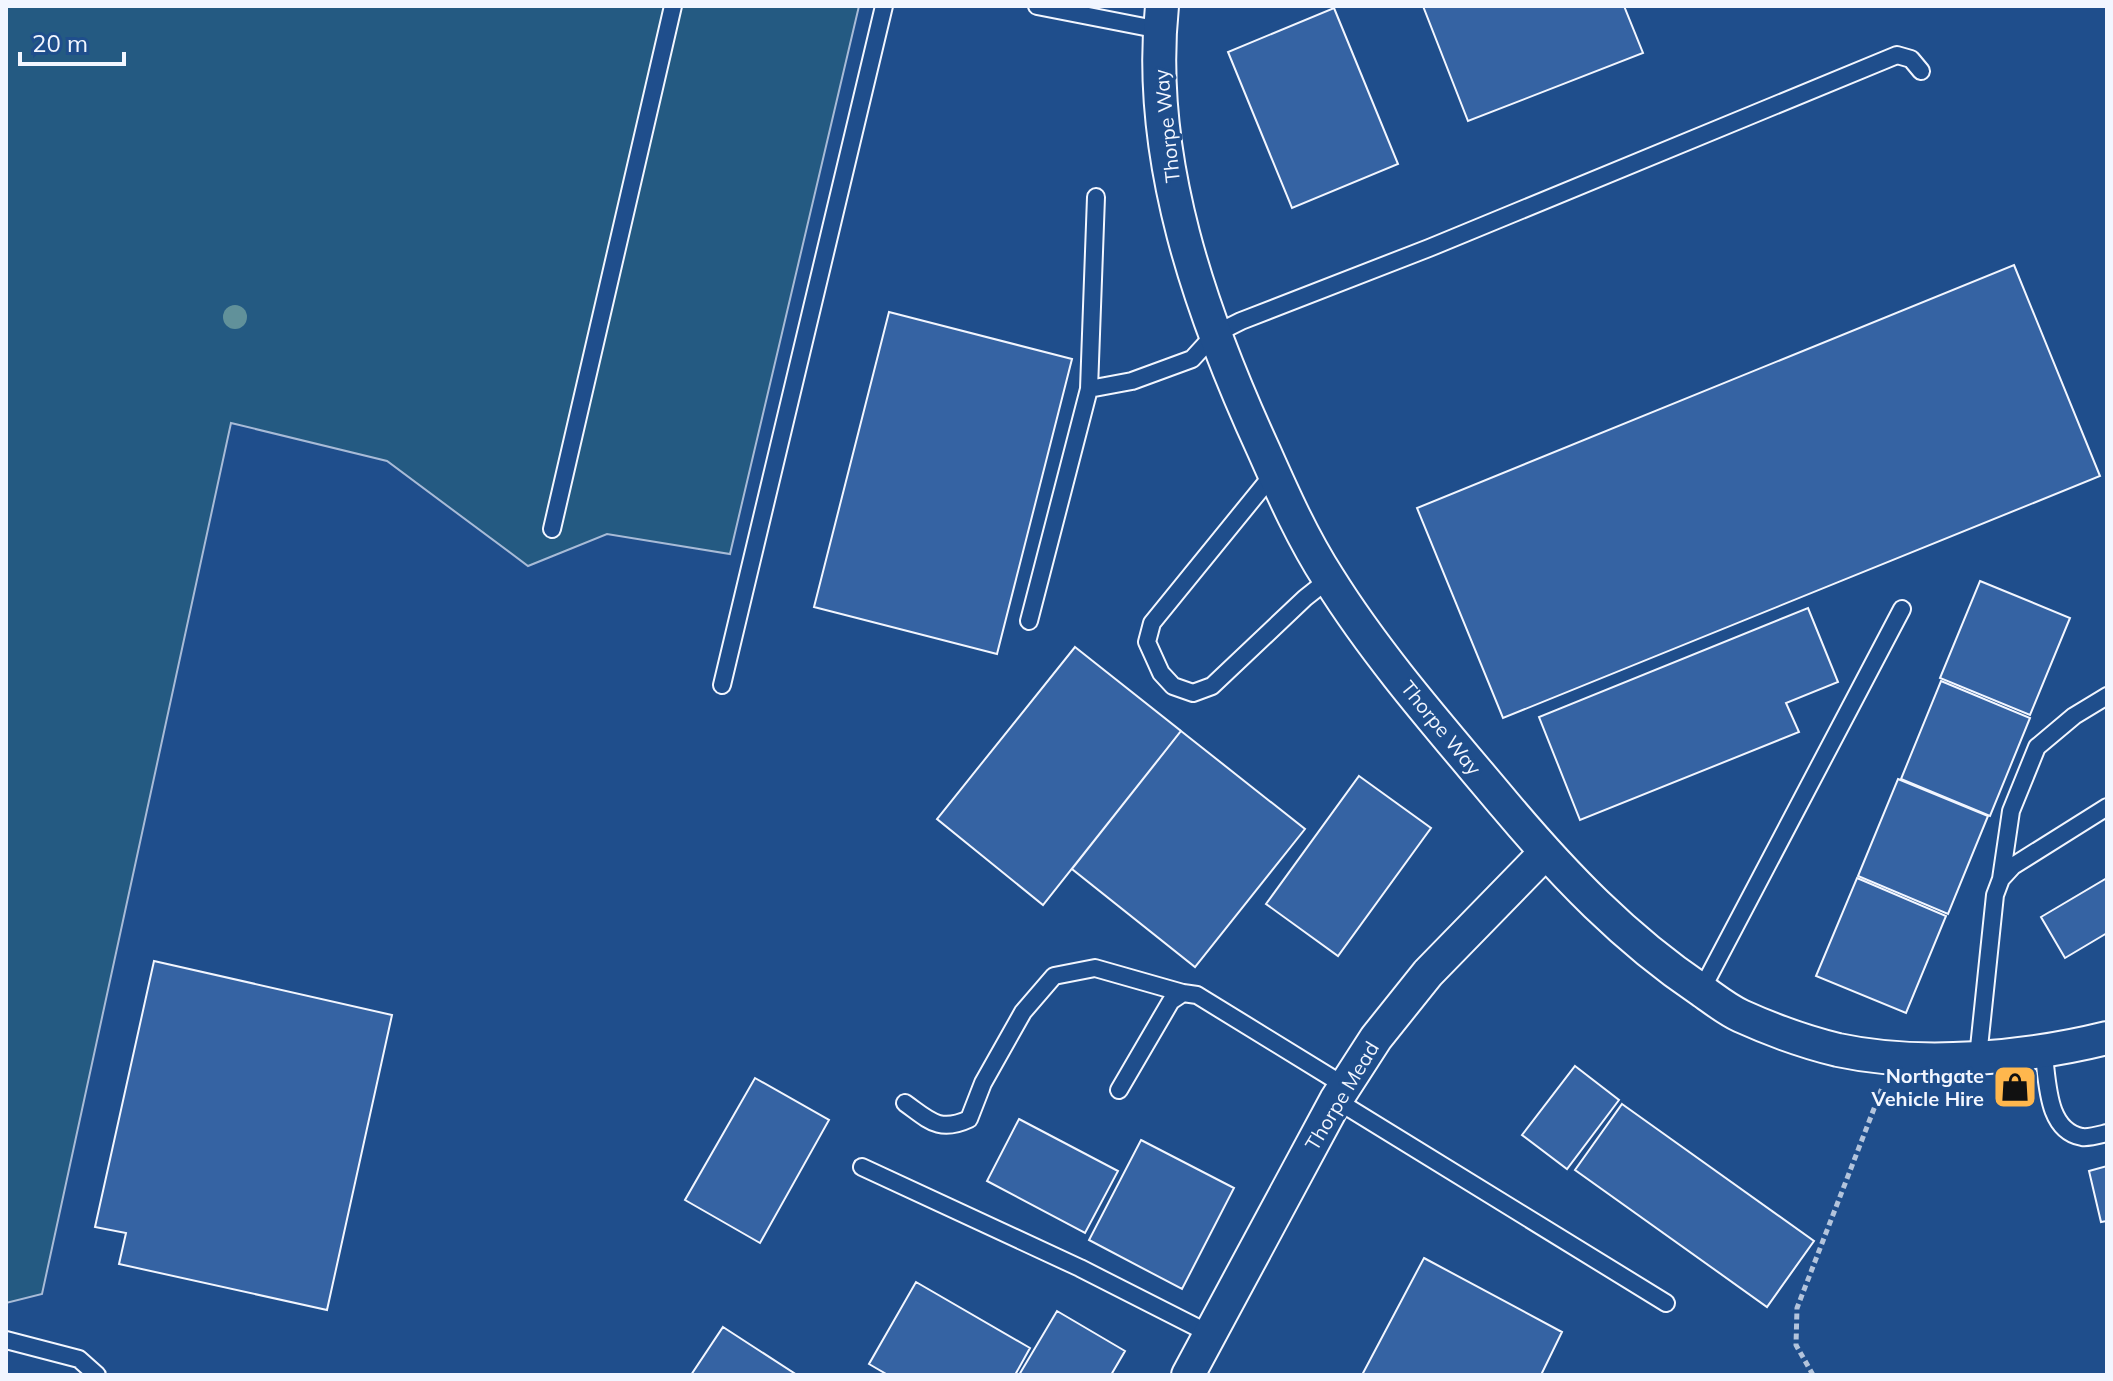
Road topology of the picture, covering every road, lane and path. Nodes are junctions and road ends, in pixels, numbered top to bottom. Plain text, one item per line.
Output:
1 (673, 6) edge
2 (884, 6) edge
3 (1037, 6) edge
4 (1161, 18) edge
5 (1921, 71) dead end
6 (1096, 197) dead end
7 (1215, 334) junction
8 (1089, 389) junction
9 (1274, 473) junction
10 (552, 529) dead end
11 (1329, 579) junction
12 (1902, 609) dead end
13 (1029, 621) dead end
14 (722, 685) dead end
15 (2107, 696) edge
16 (2107, 807) edge
17 (1545, 853) junction
18 (2001, 879) junction
19 (1701, 991) junction
20 (1183, 993) junction
21 (2107, 1038) edge
22 (2043, 1049) junction
23 (1978, 1057) junction
24 (1893, 1058) junction
25 (1119, 1090) dead end
26 (1341, 1093) junction
27 (905, 1103) dead end
28 (2107, 1133) edge
29 (862, 1167) dead end
30 (1666, 1303) dead end
31 (1210, 1334) junction
32 (6, 1340) edge
33 (97, 1375) edge
34 (1188, 1375) edge
35 (1813, 1375) edge

1 - 10 lane
2 - 14 lane
3 - 4 lane
4 - 7 street, Thorpe Way
5 - 7 lane
6 - 8 lane
7 - 8 lane
7 - 9 street, Thorpe Way
8 - 13 lane
9 - 11 street, Thorpe Way
9 - 11 lane
11 - 17 street, Thorpe Way
12 - 19 lane
15 - 18 lane
16 - 18 lane
17 - 19 street, Thorpe Way
17 - 26 street, Thorpe Mead
18 - 23 lane
19 - 24 street, Thorpe Way
20 - 25 lane
20 - 26 lane
20 - 27 lane
21 - 22 street, Thorpe Way
22 - 23 street, Thorpe Way
22 - 28 lane
23 - 24 street, Thorpe Way
24 - 35 path
26 - 30 lane
26 - 31 street, Thorpe Mead
29 - 31 lane
31 - 34 street, Thorpe Mead
32 - 33 lane

